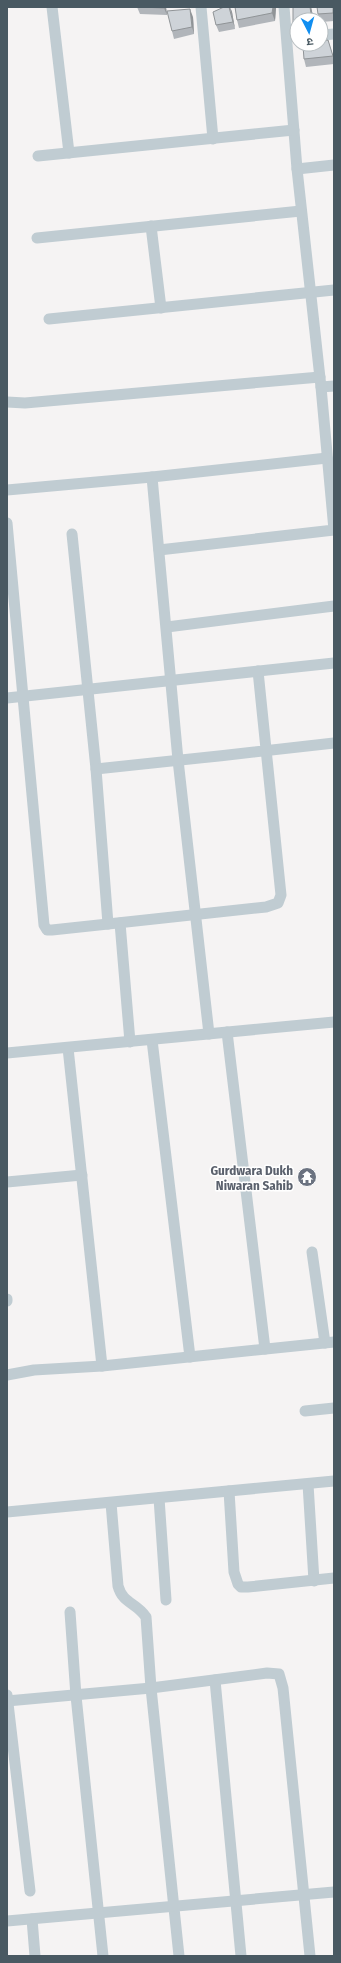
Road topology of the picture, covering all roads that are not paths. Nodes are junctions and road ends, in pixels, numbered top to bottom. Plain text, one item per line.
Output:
1 (52, 7) edge
2 (201, 7) edge
3 (284, 7) edge
4 (289, 26) edge
5 (292, 52) edge
6 (294, 130) junction
7 (213, 139) junction
8 (69, 153) junction
9 (38, 156) dead end
10 (334, 165) edge
11 (297, 169) junction
12 (301, 210) junction
13 (151, 226) junction
14 (37, 238) dead end
15 (334, 290) edge
16 (310, 292) junction
17 (161, 308) junction
18 (49, 319) dead end
19 (320, 382) junction
20 (334, 386) edge
21 (7, 402) edge
22 (329, 452) edge
23 (152, 477) junction
24 (7, 490) edge
25 (333, 498) edge
26 (7, 523) edge
27 (72, 534) dead end
28 (159, 550) junction
29 (334, 606) edge
30 (167, 627) junction
31 (334, 663) edge
32 (258, 671) junction
33 (172, 680) junction
34 (88, 689) junction
35 (23, 696) junction
36 (7, 698) edge
37 (334, 743) edge
38 (266, 751) junction
39 (178, 760) junction
40 (96, 769) junction
41 (194, 915) junction
42 (120, 923) junction
43 (108, 924) junction
44 (334, 1022) edge
45 (227, 1032) junction
46 (209, 1034) junction
47 (152, 1040) junction
48 (130, 1042) junction
49 (68, 1048) junction
50 (7, 1054) edge
51 (82, 1175) junction
52 (7, 1182) edge
53 (312, 1252) dead end
54 (330, 1343) edge
55 (265, 1349) junction
56 (190, 1357) junction
57 (102, 1366) junction
58 (7, 1376) edge
59 (334, 1408) edge
60 (305, 1411) dead end
61 (334, 1481) edge
62 (308, 1484) junction
63 (228, 1491) junction
64 (160, 1498) junction
65 (111, 1503) junction
66 (7, 1512) edge
67 (334, 1578) edge
68 (314, 1580) junction
69 (166, 1600) dead end
70 (70, 1612) dead end
71 (215, 1680) junction
72 (151, 1688) junction
73 (76, 1696) junction
74 (7, 1699) edge
75 (30, 1892) dead end
76 (334, 1892) edge
77 (303, 1895) junction
78 (235, 1901) junction
79 (175, 1907) junction
80 (99, 1913) junction
81 (32, 1919) junction
82 (7, 1921) edge
83 (35, 1956) edge
84 (103, 1956) edge
85 (179, 1956) edge
86 (241, 1956) edge
87 (310, 1956) edge

1 - 8 street
2 - 7 street
3 - 4 street
5 - 6 street
6 - 7 street
6 - 11 street
7 - 8 street
8 - 9 street
10 - 11 street
11 - 12 street
12 - 13 street
12 - 16 street
13 - 14 street
13 - 17 street
15 - 16 street
16 - 17 street
16 - 19 street
17 - 18 street
19 - 20 street
19 - 21 street
19 - 22 street
22 - 23 street
22 - 25 street
23 - 24 street
23 - 28 street
25 - 28 street
26 - 35 street
27 - 34 street
28 - 30 street
29 - 30 street
30 - 33 street
31 - 32 street
32 - 33 street
32 - 38 street
33 - 34 street
33 - 39 street
34 - 35 street
34 - 40 street
35 - 36 street
35 - 43 street
37 - 38 street
38 - 39 street
38 - 41 street
39 - 40 street
39 - 41 street
40 - 43 street
41 - 42 street
41 - 46 street
42 - 43 street
42 - 48 street
44 - 45 street
45 - 46 street
45 - 55 street
46 - 47 street
47 - 48 street
47 - 56 street
48 - 49 street
49 - 50 street
49 - 51 street
51 - 52 street
51 - 57 street
53 - 54 street
54 - 55 street
55 - 56 street
56 - 57 street
57 - 58 street
59 - 60 street
61 - 62 street
62 - 63 street
62 - 68 street
63 - 64 street
63 - 68 street
64 - 65 street
64 - 69 street
65 - 66 street
65 - 72 street
67 - 68 street
70 - 73 street
71 - 72 street
71 - 77 street
71 - 78 street
72 - 73 street
72 - 79 street
73 - 74 street
73 - 80 street
74 - 75 street
76 - 77 street
77 - 78 street
77 - 87 street
78 - 79 street
78 - 86 street
79 - 80 street
79 - 85 street
80 - 81 street
80 - 84 street
81 - 82 street
81 - 83 street

